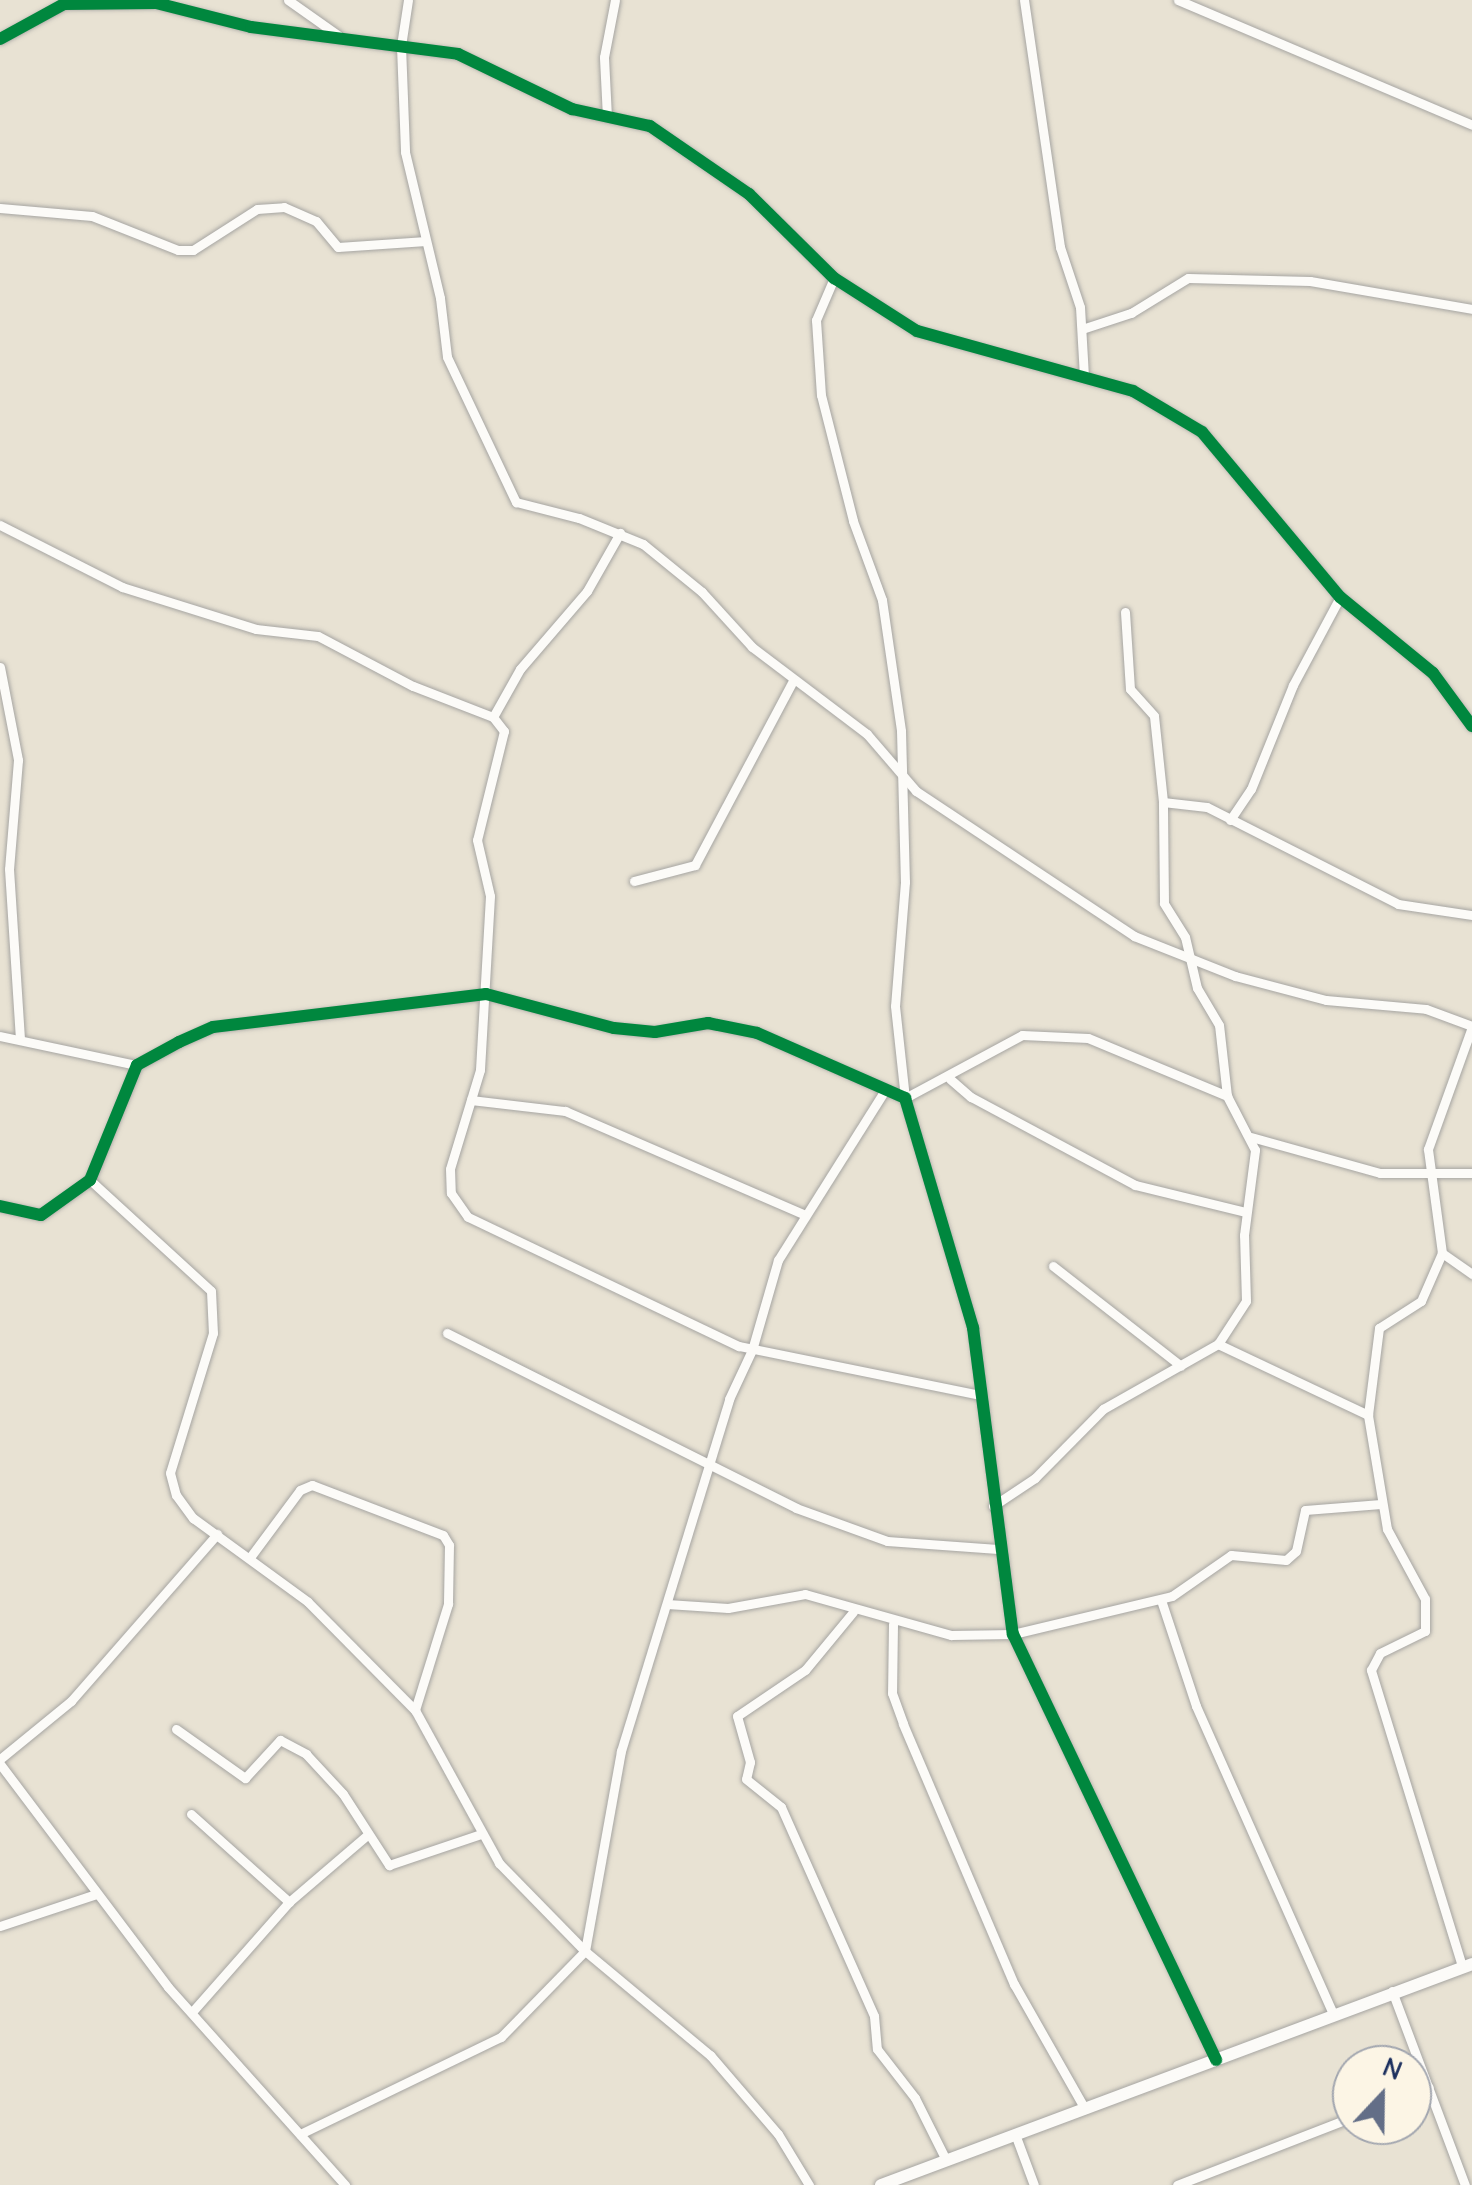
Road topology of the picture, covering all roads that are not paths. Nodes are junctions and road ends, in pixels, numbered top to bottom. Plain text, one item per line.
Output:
1 (288, 0) edge
2 (408, 0) edge
3 (615, 0) edge
4 (1024, 0) edge
5 (1178, 0) edge
6 (342, 38) junction
7 (0, 40) edge
8 (401, 46) junction
9 (607, 116) junction
10 (1472, 125) edge
11 (0, 208) edge
12 (426, 241) junction
13 (834, 278) junction
14 (1472, 309) edge
15 (1082, 329) junction
16 (1084, 376) junction
17 (0, 525) edge
18 (620, 533) junction
19 (1340, 597) junction
20 (1125, 612) dead end
21 (0, 667) edge
22 (793, 680) junction
23 (493, 717) junction
24 (1472, 726) edge
25 (904, 779) junction
26 (1163, 802) junction
27 (1230, 820) junction
28 (634, 881) dead end
29 (1472, 915) edge
30 (1188, 962) junction
31 (486, 994) junction
32 (1472, 1026) edge
33 (0, 1036) edge
34 (20, 1040) junction
35 (137, 1066) junction
36 (950, 1079) junction
37 (883, 1093) junction
38 (1227, 1096) junction
39 (905, 1098) junction
40 (471, 1100) junction
41 (1251, 1138) junction
42 (1472, 1173) edge
43 (1428, 1175) junction
44 (90, 1180) junction
45 (0, 1206) edge
46 (1246, 1212) junction
47 (803, 1214) junction
48 (1442, 1253) junction
49 (1053, 1266) dead end
50 (1472, 1274) edge
51 (447, 1332) dead end
52 (1218, 1344) junction
53 (752, 1350) junction
54 (1181, 1366) junction
55 (980, 1395) junction
56 (1368, 1415) junction
57 (708, 1466) junction
58 (1381, 1504) junction
59 (993, 1506) junction
60 (217, 1534) junction
61 (998, 1549) junction
62 (251, 1556) junction
63 (1161, 1600) junction
64 (668, 1604) junction
65 (853, 1612) junction
66 (894, 1624) junction
67 (1013, 1634) junction
68 (415, 1710) junction
69 (176, 1729) dead end
70 (0, 1762) edge
71 (191, 1814) dead end
72 (481, 1834) junction
73 (366, 1836) junction
74 (96, 1894) junction
75 (288, 1902) junction
76 (0, 1926) edge
77 (585, 1951) junction
78 (1467, 1965) edge
79 (1392, 1991) junction
80 (192, 2012) junction
81 (1333, 2014) junction
82 (1413, 2045) edge
83 (1216, 2060) junction
84 (1432, 2096) edge
85 (1085, 2109) junction
86 (1332, 2125) edge
87 (300, 2134) junction
88 (1015, 2134) junction
89 (946, 2160) junction
90 (345, 2185) edge
91 (809, 2185) edge
92 (881, 2185) edge
93 (1034, 2185) edge
94 (1177, 2185) edge
95 (1464, 2185) edge

1 - 6 street
2 - 8 street
3 - 9 street
4 - 15 street
5 - 10 street
6 - 7 street
6 - 8 street
8 - 9 street
8 - 12 street
9 - 13 street
11 - 12 street
12 - 18 street
13 - 16 street
13 - 25 street
14 - 15 street
15 - 16 street
16 - 19 street
17 - 23 street
18 - 22 street
18 - 23 street
19 - 24 street
19 - 27 street
20 - 26 street
21 - 34 street
22 - 25 street
22 - 28 street
23 - 31 street
25 - 30 street
25 - 39 street
26 - 27 street
26 - 30 street
27 - 29 street
30 - 32 street
30 - 38 street
31 - 35 street
31 - 37 street
31 - 40 street
32 - 43 street
33 - 34 street
34 - 35 street
35 - 44 street
36 - 38 street
36 - 39 street
36 - 46 street
37 - 39 street
37 - 47 street
38 - 41 street
39 - 55 street
40 - 47 street
40 - 53 street
41 - 43 street
41 - 46 street
42 - 43 street
43 - 48 street
44 - 45 street
44 - 60 street
46 - 52 street
47 - 53 street
48 - 50 street
48 - 56 street
49 - 54 street
51 - 57 street
52 - 54 street
52 - 56 street
53 - 55 street
53 - 57 street
54 - 59 street
55 - 59 street
56 - 58 street
57 - 61 street
57 - 64 street
58 - 63 street
58 - 78 street
59 - 61 street
60 - 62 street
60 - 70 street
61 - 67 street
62 - 68 street
62 - 68 street
63 - 67 street
63 - 81 street
64 - 65 street
64 - 77 street
65 - 66 street
65 - 89 street
66 - 67 street
66 - 85 street
67 - 83 street
68 - 72 street
69 - 73 street
70 - 74 street
71 - 75 street
72 - 73 street
72 - 77 street
73 - 75 street
74 - 76 street
74 - 80 street
75 - 80 street
77 - 87 street
77 - 91 street
78 - 79 street
79 - 81 street
79 - 82 street
80 - 87 street
81 - 83 street
83 - 85 street
84 - 95 street
85 - 88 street
86 - 94 street
87 - 90 street
88 - 89 street
88 - 93 street
89 - 92 street

